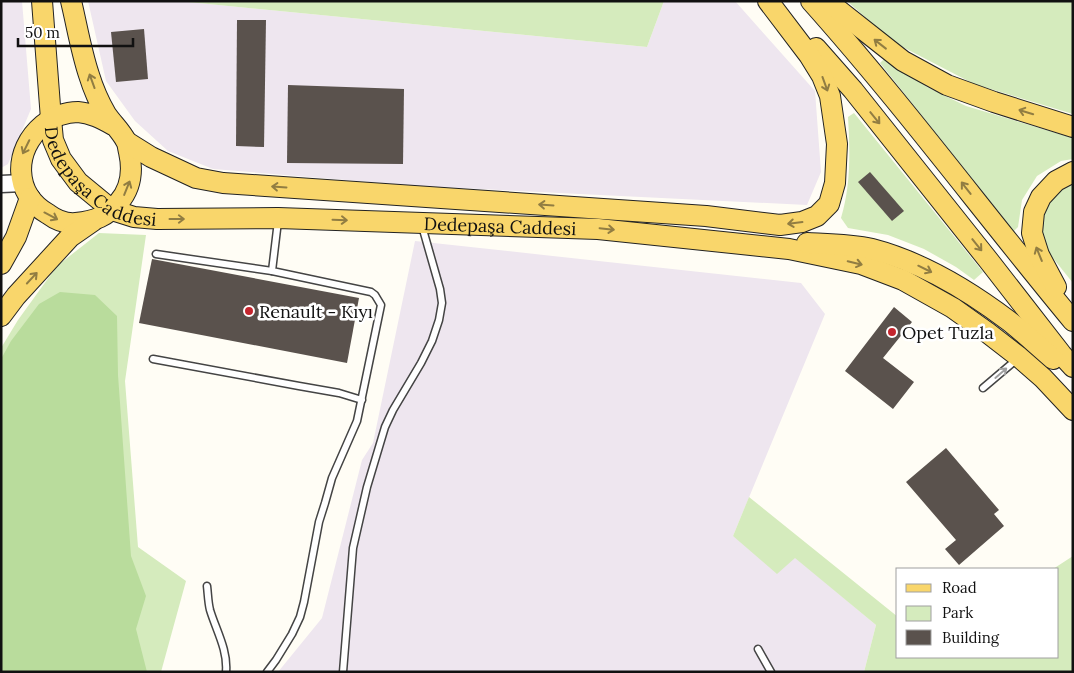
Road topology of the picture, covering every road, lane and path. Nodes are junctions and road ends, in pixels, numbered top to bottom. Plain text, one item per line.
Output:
1 (42, 1) edge
2 (71, 1) edge
3 (768, 1) edge
4 (776, 1) edge
5 (811, 1) edge
6 (827, 1) edge
7 (51, 118) junction
8 (114, 125) junction
9 (1073, 126) edge
10 (127, 142) junction
11 (1073, 172) edge
12 (1, 184) edge
13 (26, 190) junction
14 (112, 210) junction
15 (278, 218) junction
16 (93, 221) junction
17 (421, 223) junction
18 (705, 240) junction
19 (156, 254) dead end
20 (1, 264) edge
21 (272, 271) junction
22 (1073, 311) edge
23 (1, 316) edge
24 (1073, 322) edge
25 (1019, 357) junction
26 (153, 359) dead end
27 (1073, 368) edge
28 (1073, 377) edge
29 (983, 388) dead end
30 (362, 400) junction
31 (1073, 410) edge
32 (207, 586) dead end
33 (758, 649) dead end
34 (226, 672) edge
35 (267, 672) edge
36 (343, 672) edge
37 (771, 672) edge

1 - 7 main road, Dedepaşa Caddesi
8 -> 2 main road, Dedepaşa Caddesi
3 -> 10 main road, Dedepaşa Caddesi
4 -> 27 main road
24 -> 5 main road
9 -> 6 main road
7 - 8 main road
7 -> 13 main road
7 - 14 main road, Dedepaşa Caddesi
8 - 10 main road, Dedepaşa Caddesi
14 -> 10 main road
22 -> 11 main road
12 - 13 street
13 -> 16 main road
13 - 20 main road
14 -> 15 main road, Dedepaşa Caddesi
14 - 16 main road
15 -> 17 main road, Dedepaşa Caddesi
15 - 21 lane
23 -> 16 main road
17 -> 18 main road, Dedepaşa Caddesi
17 - 36 lane
18 -> 25 main road, Dedepaşa Caddesi
18 -> 28 main road
19 - 21 lane
21 - 30 lane
29 -> 25 lane
25 - 31 main road, Dedepaşa Caddesi
26 - 30 lane
30 - 35 lane
32 - 34 lane
33 - 37 lane

